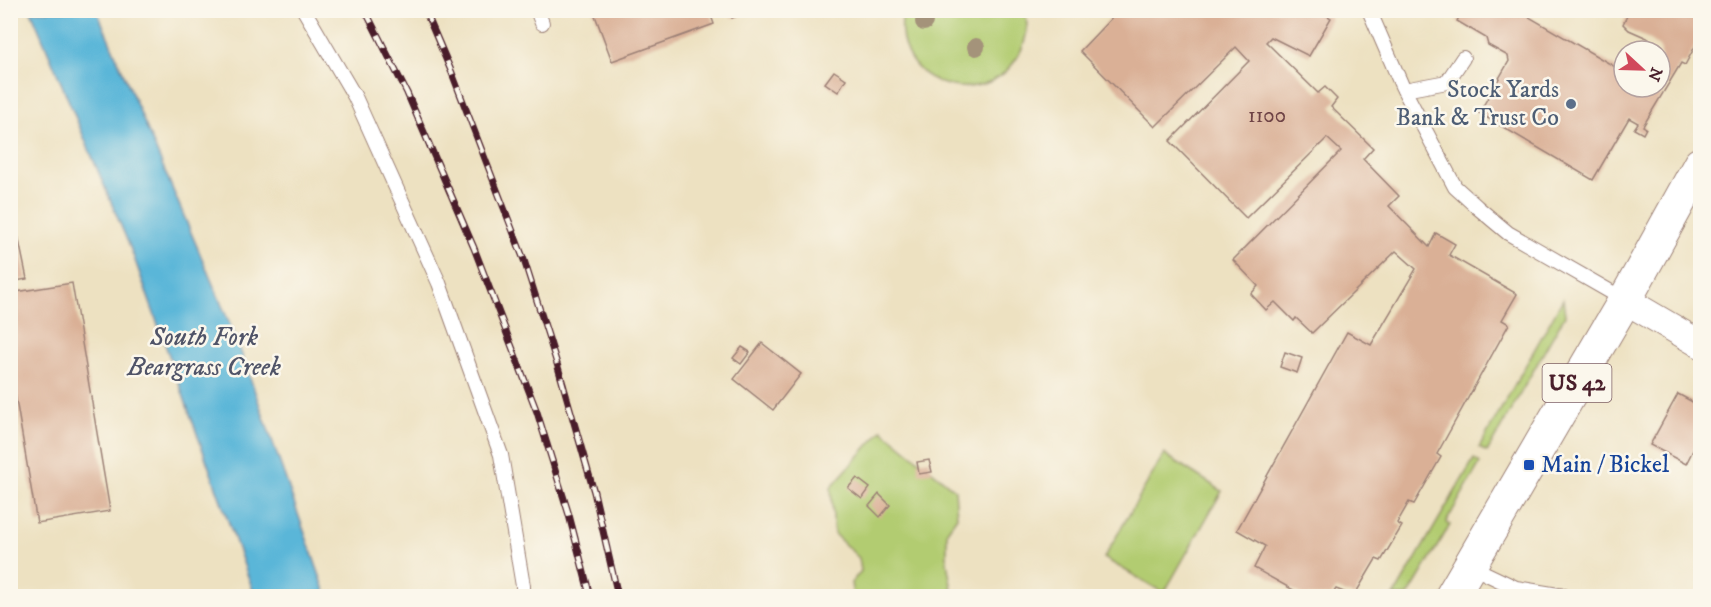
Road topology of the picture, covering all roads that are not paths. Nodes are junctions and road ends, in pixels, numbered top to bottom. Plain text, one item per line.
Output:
1 (304, 10) edge
2 (1374, 14) edge
3 (1463, 58) dead end
4 (1404, 90) junction
5 (1701, 164) edge
6 (1625, 300) junction
7 (1701, 344) edge
8 (1470, 566) junction
9 (523, 597) edge
10 (1452, 597) edge
11 (1564, 597) edge

1 - 9 lane
2 - 4 lane
3 - 4 lane
4 - 6 lane
5 - 6 main road, US 42
6 - 7 street
6 - 8 main road, US 42
8 - 10 main road, US 42
8 - 11 lane

